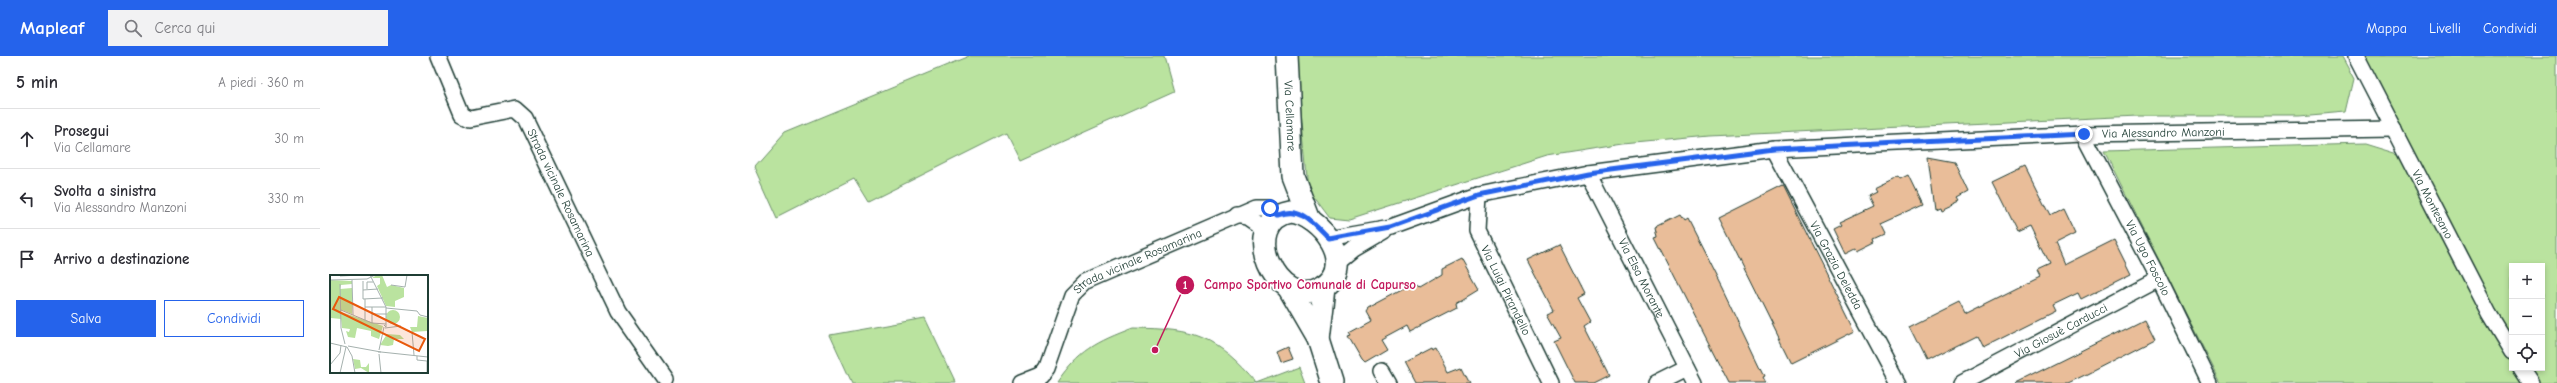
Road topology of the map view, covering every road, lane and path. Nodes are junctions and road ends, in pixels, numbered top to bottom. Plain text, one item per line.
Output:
1 (438, 56) edge
2 (1287, 56) edge
3 (2356, 56) edge
4 (2394, 129) junction
5 (2084, 134) junction
6 (1774, 149) junction
7 (1588, 173) junction
8 (1293, 176) junction
9 (1479, 195) junction
10 (1310, 220) junction
11 (1272, 222) junction
12 (1390, 227) junction
13 (1328, 238) junction
14 (1337, 263) junction
15 (2160, 279) junction
16 (1324, 287) junction
17 (1289, 289) junction
18 (1318, 339) junction
19 (2509, 347) edge
20 (1687, 368) junction
21 (2523, 371) edge
22 (665, 379) dead end
23 (1023, 383) edge
24 (1332, 383) edge
25 (1551, 383) edge
26 (1657, 383) edge
27 (1695, 383) edge
28 (1899, 383) edge
29 (1962, 383) edge
30 (2210, 383) edge
31 (2530, 383) edge

1 - 22 street, Strada vicinale Rosamarina
2 - 8 street, Via Cellamare
3 - 4 street, Via Montesano
4 - 5 street, Via Alessandro Manzoni
4 - 19 street, Via Montesano
5 - 6 street, Via Alessandro Manzoni
5 - 15 street, Via Ugo Foscolo
6 - 7 street, Via Alessandro Manzoni
6 - 28 street, Via Grazia Deledda
7 - 9 street, Via Alessandro Manzoni
7 - 20 street, Via Elsa Morante
8 - 10 street, Via Cellamare
8 - 11 street, Via Cellamare
9 - 12 street, Via Alessandro Manzoni
9 - 25 street, Via Luigi Pirandello
10 - 11 street, Via Cellamare
10 - 13 street, Via Cellamare
11 - 17 street, Via Cellamare
11 - 23 street, Strada vicinale Rosamarina
12 - 13 street, Via Alessandro Manzoni
12 - 14 street, Via Alessandro Manzoni
13 - 14 street, Via Cellamare
14 - 16 street, Via Cellamare
15 - 29 street, Via Giosuè Carducci
15 - 30 street, Via Ugo Foscolo
16 - 17 street
16 - 18 street, Via Cellamare
17 - 18 street, Via Cellamare
18 - 24 street, Via Cellamare
20 - 26 street
20 - 27 street, Via Elsa Morante
21 - 31 street

